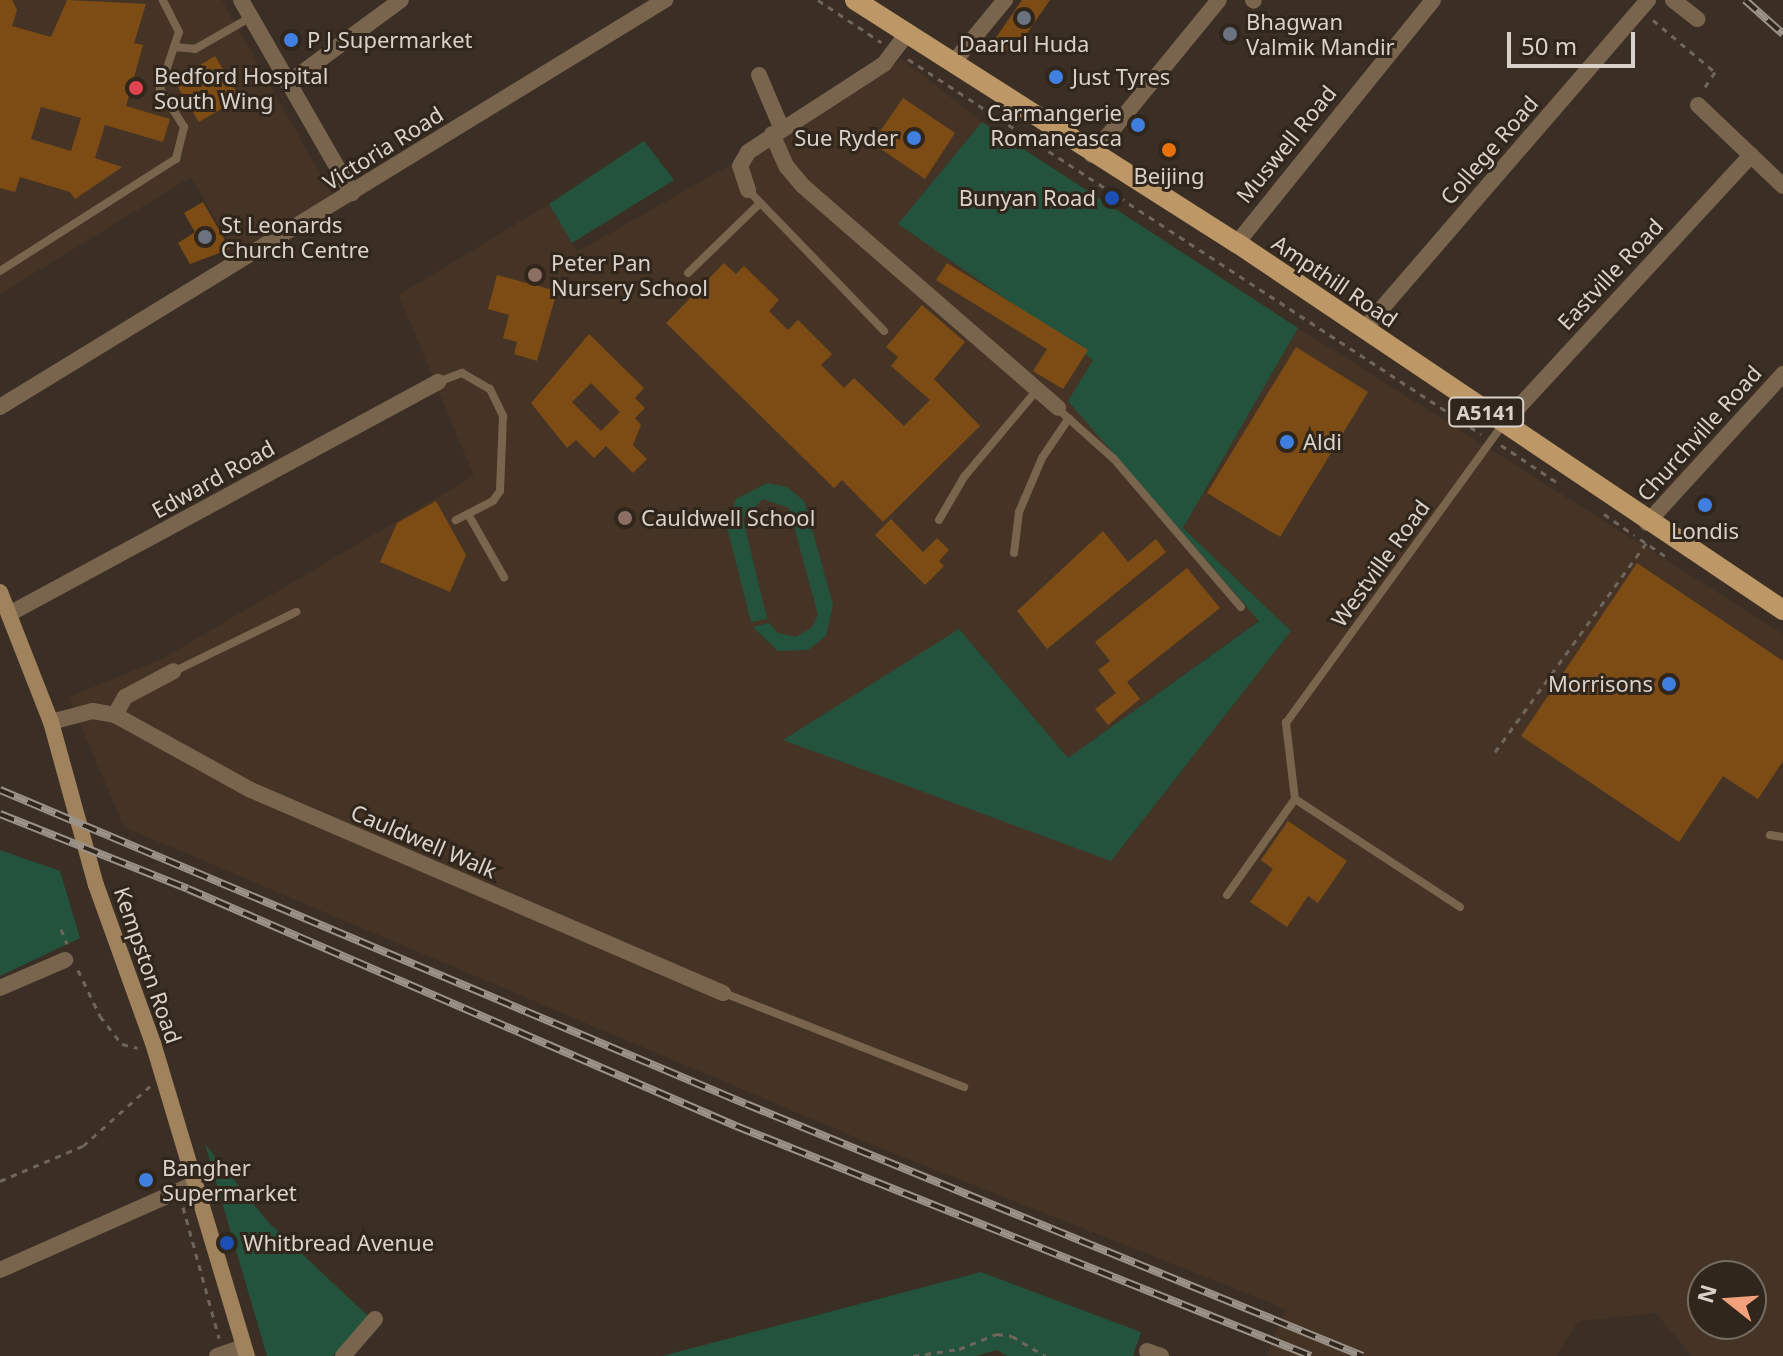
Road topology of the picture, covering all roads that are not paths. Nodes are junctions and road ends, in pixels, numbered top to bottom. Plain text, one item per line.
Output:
1 (163, 0) edge
2 (241, 0) edge
3 (401, 0) edge
4 (665, 0) edge
5 (855, 0) edge
6 (1005, 0) edge
7 (1219, 0) edge
8 (1433, 0) edge
9 (1673, 0) edge
10 (1644, 5) edge
11 (251, 17) junction
12 (1697, 19) dead end
13 (901, 43) junction
14 (174, 47) junction
15 (953, 63) junction
16 (759, 75) dead end
17 (288, 83) junction
18 (1698, 105) road end
19 (777, 130) junction
20 (1092, 155) junction
21 (1751, 155) junction
22 (1783, 186) edge
23 (748, 190) joint
24 (352, 193) junction
25 (760, 203) junction
26 (1237, 243) junction
27 (0, 271) edge
28 (688, 273) dead end
29 (1364, 329) junction
30 (884, 331) dead end
31 (1783, 374) edge
32 (438, 382) joint
33 (1037, 390) junction
34 (0, 407) edge
35 (1063, 413) junction
36 (1503, 424) junction
37 (468, 514) junction
38 (456, 520) dead end
39 (939, 520) dead end
40 (1650, 531) junction
41 (1014, 553) dead end
42 (504, 577) dead end
43 (0, 592) edge
44 (1241, 607) dead end
45 (1783, 610) edge
46 (296, 612) dead end
47 (9, 614) junction
48 (174, 671) joint
49 (115, 715) junction
50 (51, 722) junction
51 (1295, 799) junction
52 (1770, 835) dead end
53 (1783, 837) edge
54 (1227, 895) dead end
55 (1460, 907) dead end
56 (65, 960) dead end
57 (0, 988) edge
58 (723, 993) joint
59 (964, 1087) dead end
60 (192, 1185) junction
61 (0, 1270) edge
62 (375, 1319) dead end
63 (245, 1352) edge
64 (217, 1356) edge
65 (343, 1356) edge

1 - 14 lane
2 - 11 street
3 - 17 street
4 - 24 street, Victoria Road
5 - 13 main road, Ampthill Road / A5141
6 - 15 street
7 - 20 street
8 - 26 street, Muswell Road
9 - 12 street
10 - 29 street, College Road
11 - 14 lane
11 - 17 street
13 - 15 main road, Ampthill Road / A5141
13 - 19 street
14 - 27 lane
15 - 20 main road, Ampthill Road / A5141
16 - 19 street
17 - 24 street
18 - 21 street
19 - 23 street
19 - 33 street
20 - 26 main road, Ampthill Road / A5141
21 - 22 street
21 - 36 street, Eastville Road
23 - 25 lane
24 - 34 street, Victoria Road
25 - 28 lane
25 - 30 lane
26 - 29 main road, Ampthill Road / A5141
29 - 36 main road, Ampthill Road / A5141
31 - 40 street, Churchville Road
32 - 37 lane
32 - 47 street, Edward Road
33 - 35 street
33 - 39 lane
35 - 41 lane
35 - 44 lane
36 - 40 main road, Ampthill Road / A5141
36 - 51 lane, Westville Road
37 - 38 lane
37 - 42 lane
40 - 45 main road, Ampthill Road / A5141
43 - 47 main road, Kempston Road
46 - 48 lane
47 - 50 main road, Kempston Road
48 - 49 street
49 - 50 street, Cauldwell Walk
49 - 58 street, Cauldwell Walk
50 - 60 main road, Kempston Road
51 - 54 lane
51 - 55 lane
52 - 53 lane
56 - 57 street
58 - 59 lane
60 - 61 street
60 - 63 main road, Kempston Road
62 - 65 street
63 - 64 street

